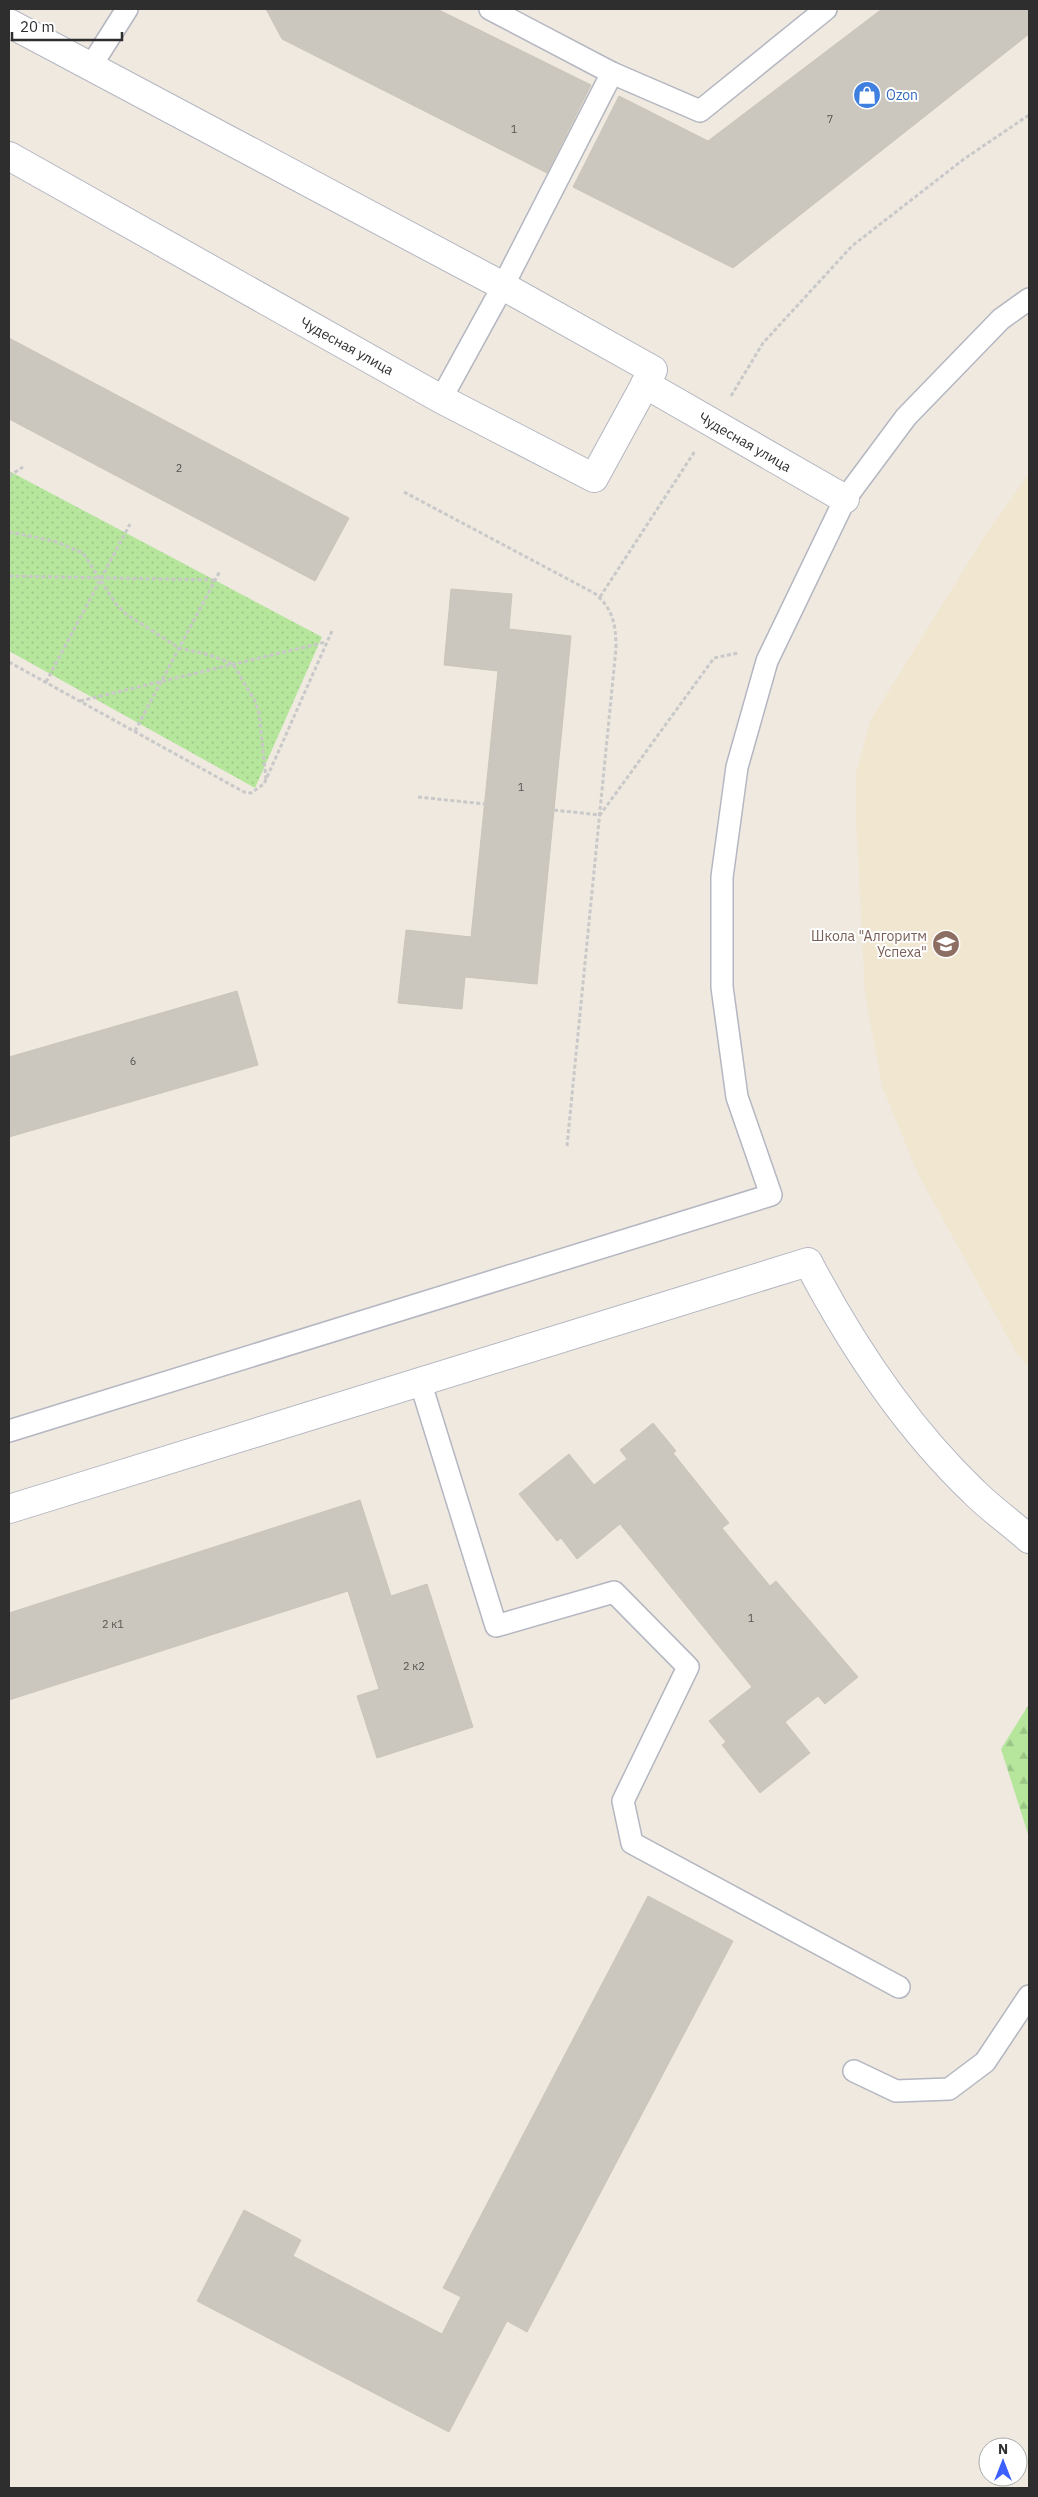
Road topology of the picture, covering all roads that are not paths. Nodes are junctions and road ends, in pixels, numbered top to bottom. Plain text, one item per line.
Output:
1 (127, 9) edge
2 (490, 9) edge
3 (826, 9) edge
4 (9, 23) edge
5 (91, 66) junction
6 (612, 73) junction
7 (9, 156) edge
8 (503, 286) junction
9 (1029, 299) edge
10 (645, 384) junction
11 (441, 399) junction
12 (845, 499) junction
13 (420, 1381) junction
14 (9, 1431) edge
15 (9, 1509) edge
16 (1029, 1539) edge
17 (899, 1987) dead end
18 (1029, 1996) edge
19 (854, 2071) dead end

1 - 5 lane
2 - 6 lane
3 - 6 lane
4 - 5 street, Чудесная улица
5 - 8 street, Чудесная улица
6 - 8 lane
7 - 11 street, Чудесная улица
8 - 10 street, Чудесная улица
8 - 11 lane
9 - 12 lane
10 - 11 street, Чудесная улица
10 - 12 street, Чудесная улица
12 - 14 lane
13 - 15 street
13 - 16 street
13 - 17 lane
18 - 19 lane

